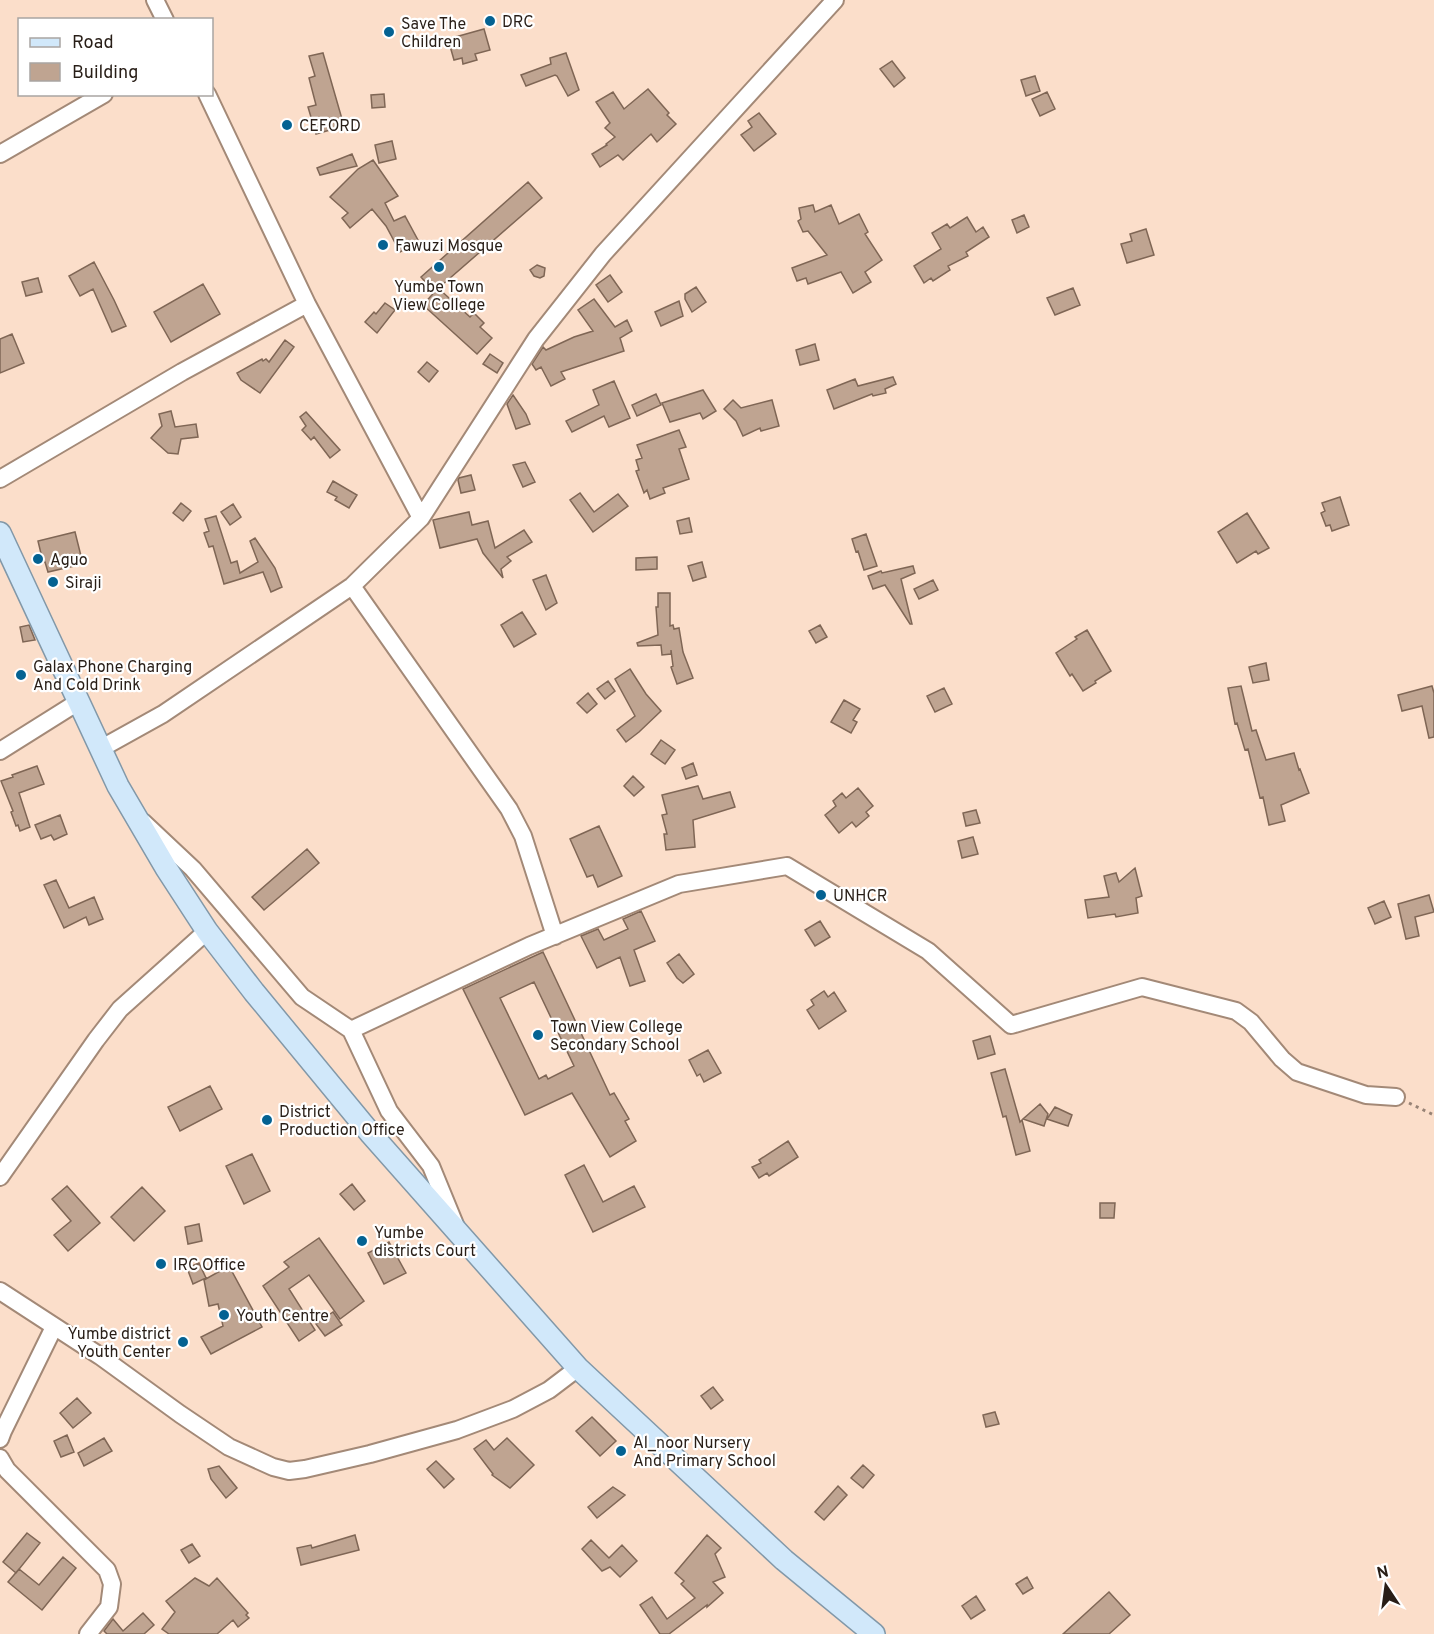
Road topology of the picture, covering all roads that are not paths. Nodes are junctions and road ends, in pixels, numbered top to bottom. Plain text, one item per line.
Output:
1 (155, 0) edge
2 (834, 0) edge
3 (164, 18) edge
4 (101, 96) edge
5 (208, 96) edge
6 (0, 154) edge
7 (306, 304) junction
8 (0, 479) edge
9 (421, 518) junction
10 (0, 533) edge
11 (352, 586) junction
12 (78, 702) junction
13 (100, 749) junction
14 (0, 752) edge
15 (134, 813) junction
16 (207, 931) junction
17 (555, 936) junction
18 (351, 1030) junction
19 (1396, 1097) road end
20 (0, 1177) edge
21 (459, 1233) junction
22 (0, 1291) edge
23 (54, 1327) junction
24 (578, 1368) junction
25 (0, 1439) edge
26 (0, 1458) edge
27 (88, 1634) edge
28 (874, 1634) edge

1 - 3 street
2 - 9 street
4 - 6 street
5 - 7 street
7 - 8 street
7 - 9 street
9 - 11 street
10 - 12 main road
11 - 13 street
11 - 17 street
12 - 13 main road
12 - 14 street
13 - 15 main road
15 - 16 main road
15 - 18 street
16 - 20 street
16 - 21 main road
17 - 18 street
17 - 19 street
18 - 21 street
21 - 24 main road
22 - 23 street
23 - 24 street
23 - 25 street
24 - 28 main road
26 - 27 street

